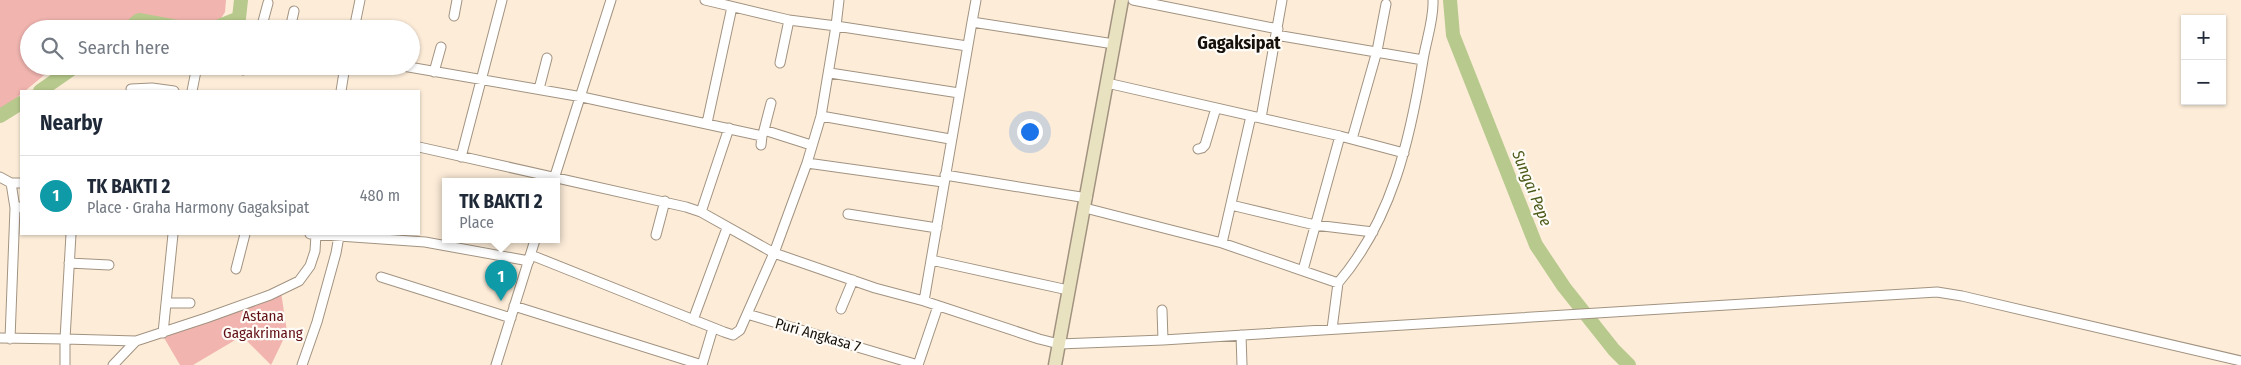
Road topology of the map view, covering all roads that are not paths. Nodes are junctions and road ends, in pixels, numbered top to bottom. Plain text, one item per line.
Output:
1 (360, 0) edge
2 (457, 0) edge
3 (502, 0) edge
4 (610, 0) edge
5 (705, 0) edge
6 (839, 0) edge
7 (976, 0) edge
8 (1122, 0) edge
9 (1133, 0) edge
10 (1282, 0) edge
11 (1433, 0) edge
12 (268, 3) dead end
13 (1386, 4) dead end
14 (732, 7) junction
15 (294, 11) dead end
16 (454, 16) dead end
17 (264, 20) edge
18 (292, 20) edge
19 (356, 20) edge
20 (789, 20) junction
21 (972, 22) junction
22 (836, 26) junction
23 (1277, 32) junction
24 (1114, 44) junction
25 (968, 46) junction
26 (441, 47) dead end
27 (1376, 51) junction
28 (547, 58) dead end
29 (1423, 60) junction
30 (780, 63) dead end
31 (420, 69) edge
32 (434, 72) junction
33 (830, 72) junction
34 (196, 75) edge
35 (344, 75) edge
36 (481, 81) junction
37 (1108, 83) junction
38 (130, 89) dead end
39 (539, 89) junction
40 (167, 90) edge
41 (192, 90) edge
42 (341, 90) edge
43 (959, 93) junction
44 (582, 97) junction
45 (771, 103) dead end
46 (1216, 108) junction
47 (821, 116) junction
48 (1256, 117) junction
49 (707, 123) junction
50 (729, 128) junction
51 (1340, 136) junction
52 (763, 137) junction
53 (950, 139) junction
54 (1352, 139) junction
55 (811, 145) junction
56 (420, 147) edge
57 (1198, 149) dead end
58 (1404, 153) junction
59 (461, 157) junction
60 (806, 163) junction
61 (0, 178) edge
62 (545, 178) edge
63 (554, 178) edge
64 (944, 179) junction
65 (560, 181) edge
66 (11, 183) junction
67 (20, 183) edge
68 (665, 201) junction
69 (1086, 203) junction
70 (1231, 205) junction
71 (18, 208) edge
72 (701, 212) junction
73 (848, 214) dead end
74 (1315, 225) junction
75 (727, 228) junction
76 (937, 228) junction
77 (1373, 232) junction
78 (71, 235) edge
79 (173, 235) edge
80 (245, 235) edge
81 (319, 235) edge
82 (329, 235) edge
83 (656, 235) dead end
84 (339, 236) junction
85 (380, 236) edge
86 (534, 243) edge
87 (1222, 243) junction
88 (774, 253) junction
89 (530, 258) junction
90 (930, 260) junction
91 (69, 263) junction
92 (109, 265) dead end
93 (236, 269) dead end
94 (1303, 270) junction
95 (381, 277) dead end
96 (853, 280) junction
97 (1338, 283) junction
98 (1068, 290) junction
99 (924, 301) junction
100 (166, 303) junction
101 (190, 303) dead end
102 (514, 306) junction
103 (938, 306) junction
104 (841, 309) dead end
105 (1162, 310) dead end
106 (747, 314) junction
107 (511, 318) junction
108 (693, 320) junction
109 (713, 328) junction
110 (1332, 329) junction
111 (163, 334) junction
112 (1241, 335) junction
113 (0, 338) edge
114 (10, 339) junction
115 (65, 339) junction
116 (1164, 340) junction
117 (136, 341) junction
118 (1059, 344) junction
119 (2241, 362) edge
120 (64, 365) edge
121 (113, 365) edge
122 (302, 365) edge
123 (496, 365) edge
124 (918, 365) edge
125 (1055, 365) edge
126 (1242, 365) edge

1 - 19 street
2 - 16 street
3 - 36 street
4 - 44 street
5 - 14 street
6 - 22 street
7 - 21 street
8 - 24 main road
9 - 23 street
10 - 23 street
11 - 29 street
12 - 17 street
13 - 27 street
14 - 20 street
14 - 49 street
15 - 18 street
20 - 22 street
20 - 30 street
21 - 24 street
21 - 25 street
22 - 25 street
22 - 33 street
23 - 27 street
23 - 48 street
24 - 37 main road
25 - 43 street
26 - 32 street
27 - 29 street
27 - 54 street
28 - 39 street
29 - 58 street
31 - 32 street
32 - 36 street
33 - 43 street
33 - 47 street
34 - 41 street
35 - 42 street
36 - 39 street
36 - 59 street
37 - 46 street
37 - 69 main road
38 - 40 street
39 - 44 street
43 - 53 street
44 - 49 street
44 - 63 street
45 - 52 street
46 - 48 street
46 - 57 street
47 - 53 street
47 - 55 street
48 - 51 street
48 - 70 street
49 - 50 street
50 - 52 street
50 - 72 street
51 - 54 street
51 - 74 street
52 - 55 street
53 - 64 street
54 - 58 street
55 - 60 street
56 - 59 street
58 - 77 street
59 - 62 street
60 - 64 street
60 - 88 street
61 - 66 street
64 - 69 street
64 - 76 street
65 - 68 street
66 - 67 street
66 - 71 street
68 - 72 street
68 - 83 street
69 - 87 street
69 - 98 main road
70 - 74 street
70 - 87 street
71 - 114 street
72 - 75 street
73 - 76 street
74 - 77 street
74 - 94 street
75 - 88 street
75 - 108 street
76 - 90 street
77 - 97 street
78 - 91 street
79 - 100 street
80 - 93 street
81 - 111 street
82 - 84 street
84 - 85 street
84 - 122 street
85 - 89 street
86 - 89 street
87 - 94 street
88 - 96 street
88 - 106 street
89 - 102 street
89 - 108 street
90 - 98 street
90 - 99 street
91 - 92 street
91 - 115 street
94 - 97 street
95 - 107 street
96 - 99 street
96 - 104 street
97 - 110 street
98 - 118 main road
99 - 103 street
100 - 101 street
100 - 111 street
102 - 107 street
102 - 109 street
103 - 118 street
103 - 124 street
105 - 116 street
106 - 109 street
106 - 124 street, Puri Angkasa 7
107 - 123 street
108 - 109 street
110 - 112 street
110 - 119 street
111 - 117 street
112 - 116 street
112 - 126 street
113 - 114 street
114 - 115 street
115 - 117 street
115 - 120 street
116 - 118 street
117 - 121 street
118 - 125 main road

